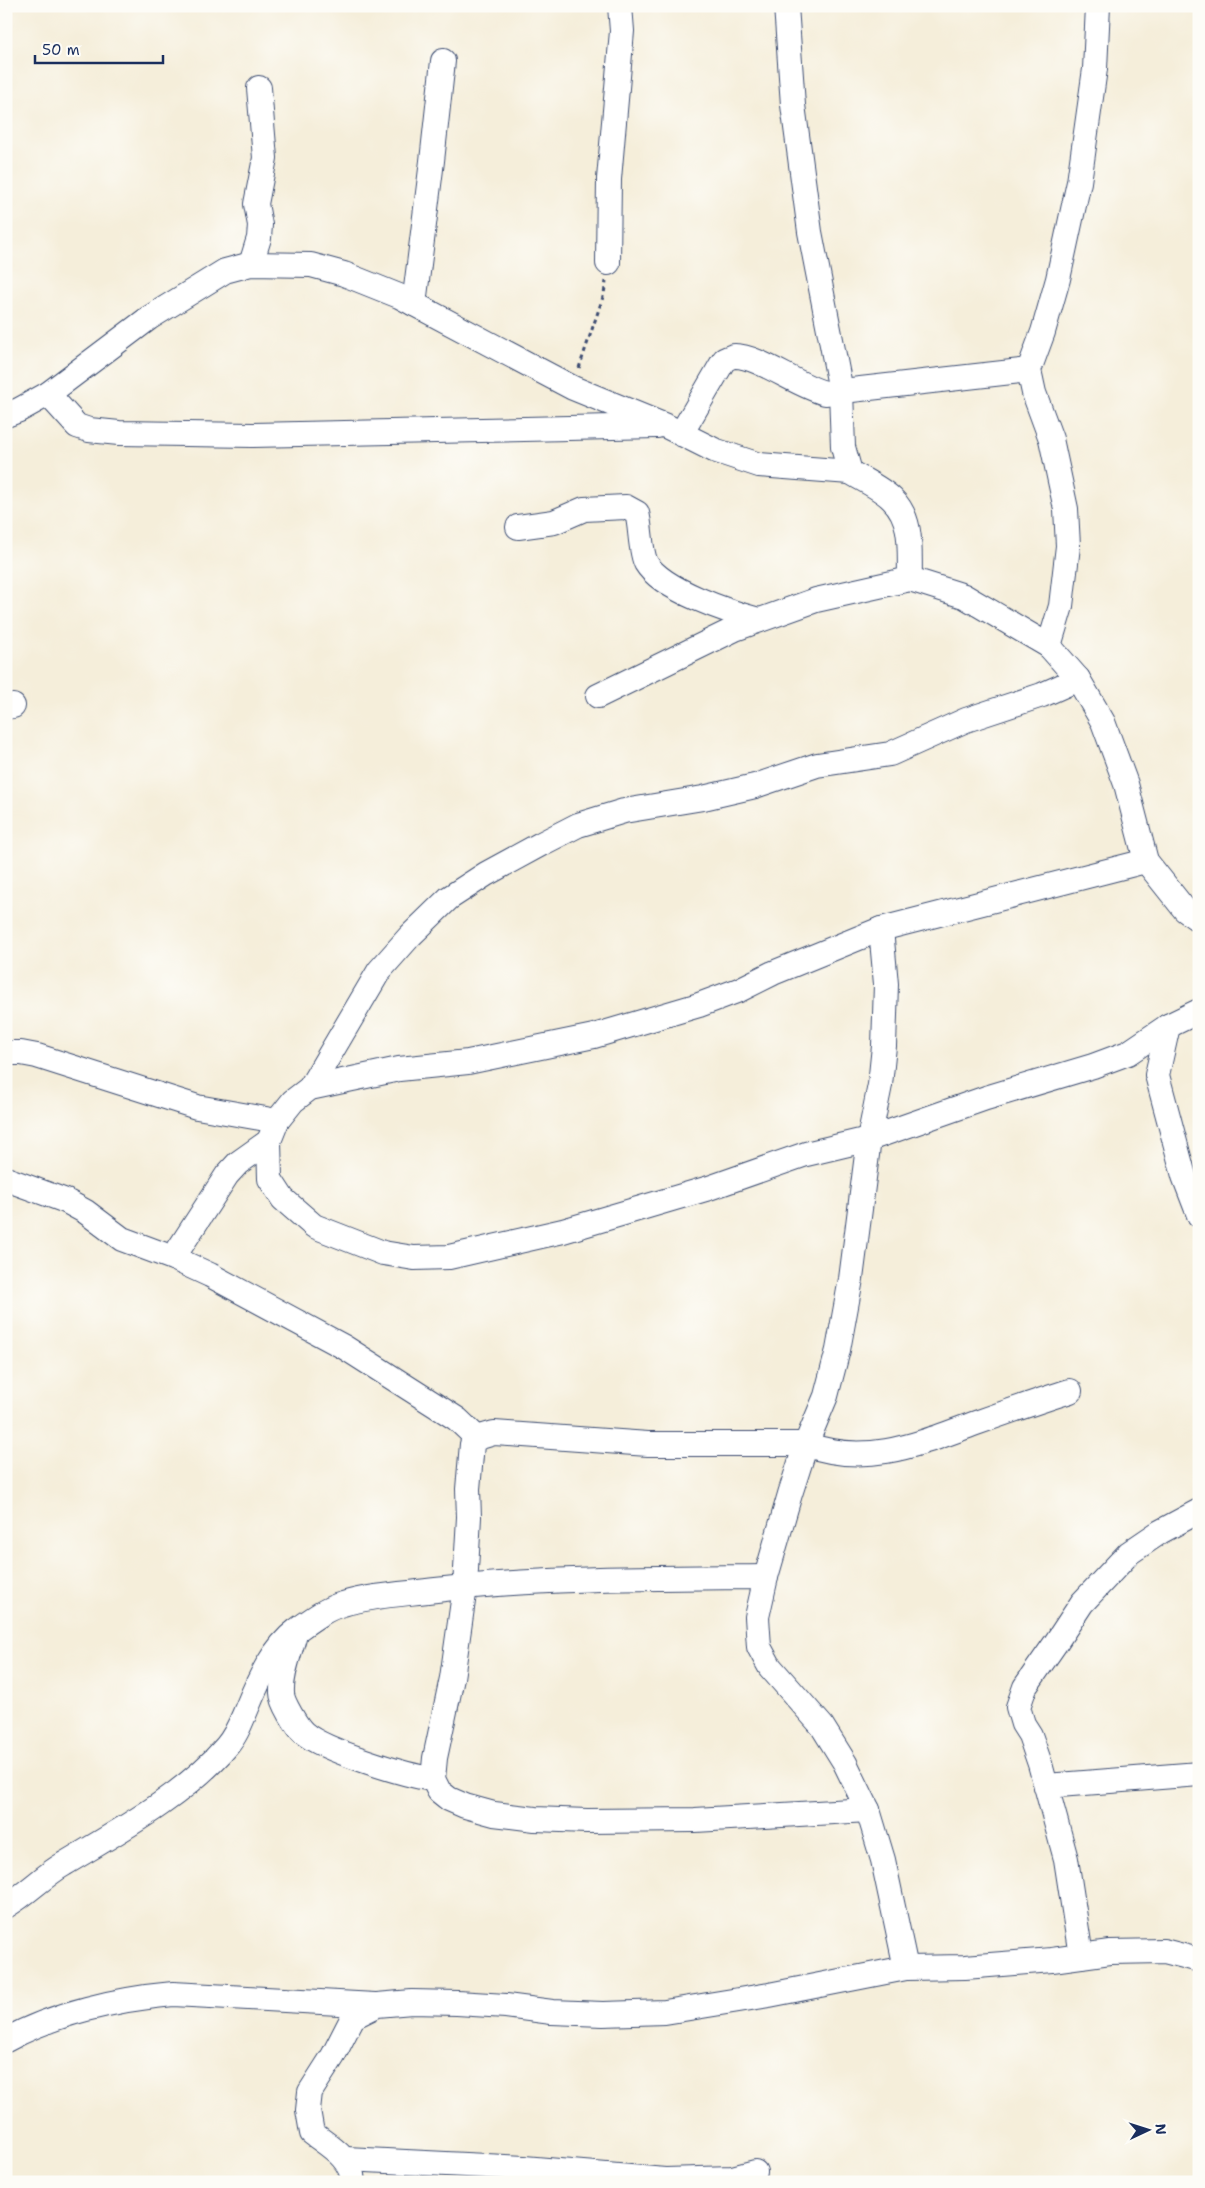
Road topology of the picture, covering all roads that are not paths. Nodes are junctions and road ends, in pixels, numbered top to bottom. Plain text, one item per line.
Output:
1 (620, 6) edge
2 (786, 6) edge
3 (1098, 6) edge
4 (443, 61) dead end
5 (259, 88) dead end
6 (251, 264) junction
7 (608, 264) road end
8 (414, 304) junction
9 (1029, 370) junction
10 (841, 391) junction
11 (48, 394) junction
12 (6, 415) edge
13 (674, 430) junction
14 (850, 472) junction
15 (518, 527) dead end
16 (910, 579) junction
17 (759, 620) junction
18 (1049, 646) junction
19 (1078, 679) junction
20 (598, 696) dead end
21 (1146, 861) junction
22 (1199, 920) edge
23 (880, 929) junction
24 (1199, 1011) edge
25 (1168, 1026) junction
26 (6, 1053) edge
27 (310, 1088) junction
28 (273, 1131) junction
29 (869, 1138) junction
30 (6, 1179) edge
31 (1199, 1215) edge
32 (173, 1258) junction
33 (1070, 1391) dead end
34 (477, 1438) junction
35 (806, 1444) junction
36 (1199, 1511) edge
37 (766, 1577) junction
38 (464, 1586) junction
39 (296, 1631) junction
40 (1199, 1774) edge
41 (433, 1778) junction
42 (1046, 1786) junction
43 (868, 1810) junction
44 (6, 1906) edge
45 (1081, 1956) junction
46 (1199, 1960) edge
47 (906, 1968) junction
48 (377, 2005) junction
49 (6, 2040) edge
50 (346, 2159) junction
51 (756, 2172) dead end
52 (353, 2182) edge

1 - 7 street
2 - 10 street
3 - 9 street
4 - 8 street
5 - 6 street
6 - 8 street
6 - 11 street
8 - 13 street
9 - 10 street
9 - 18 street
10 - 13 street
10 - 14 street
11 - 12 street
11 - 13 street
13 - 14 street
14 - 16 street
15 - 17 street
16 - 17 street
16 - 18 street
17 - 20 street
18 - 19 street
19 - 21 street
19 - 27 street
21 - 22 street
21 - 23 street
23 - 27 street
23 - 29 street
24 - 25 street
25 - 29 street
25 - 31 street
26 - 28 street
27 - 28 street
28 - 29 street
28 - 32 street
29 - 35 street
30 - 32 street
32 - 34 street
33 - 35 street
34 - 35 street
34 - 38 street
35 - 37 street
36 - 42 street
37 - 38 street
37 - 43 street
38 - 39 street
38 - 41 street
39 - 41 street
39 - 44 street
40 - 42 street
41 - 43 street
42 - 45 street
43 - 47 street
45 - 46 street
45 - 47 street
47 - 48 street
48 - 49 street
48 - 50 street
50 - 51 street
50 - 52 street

